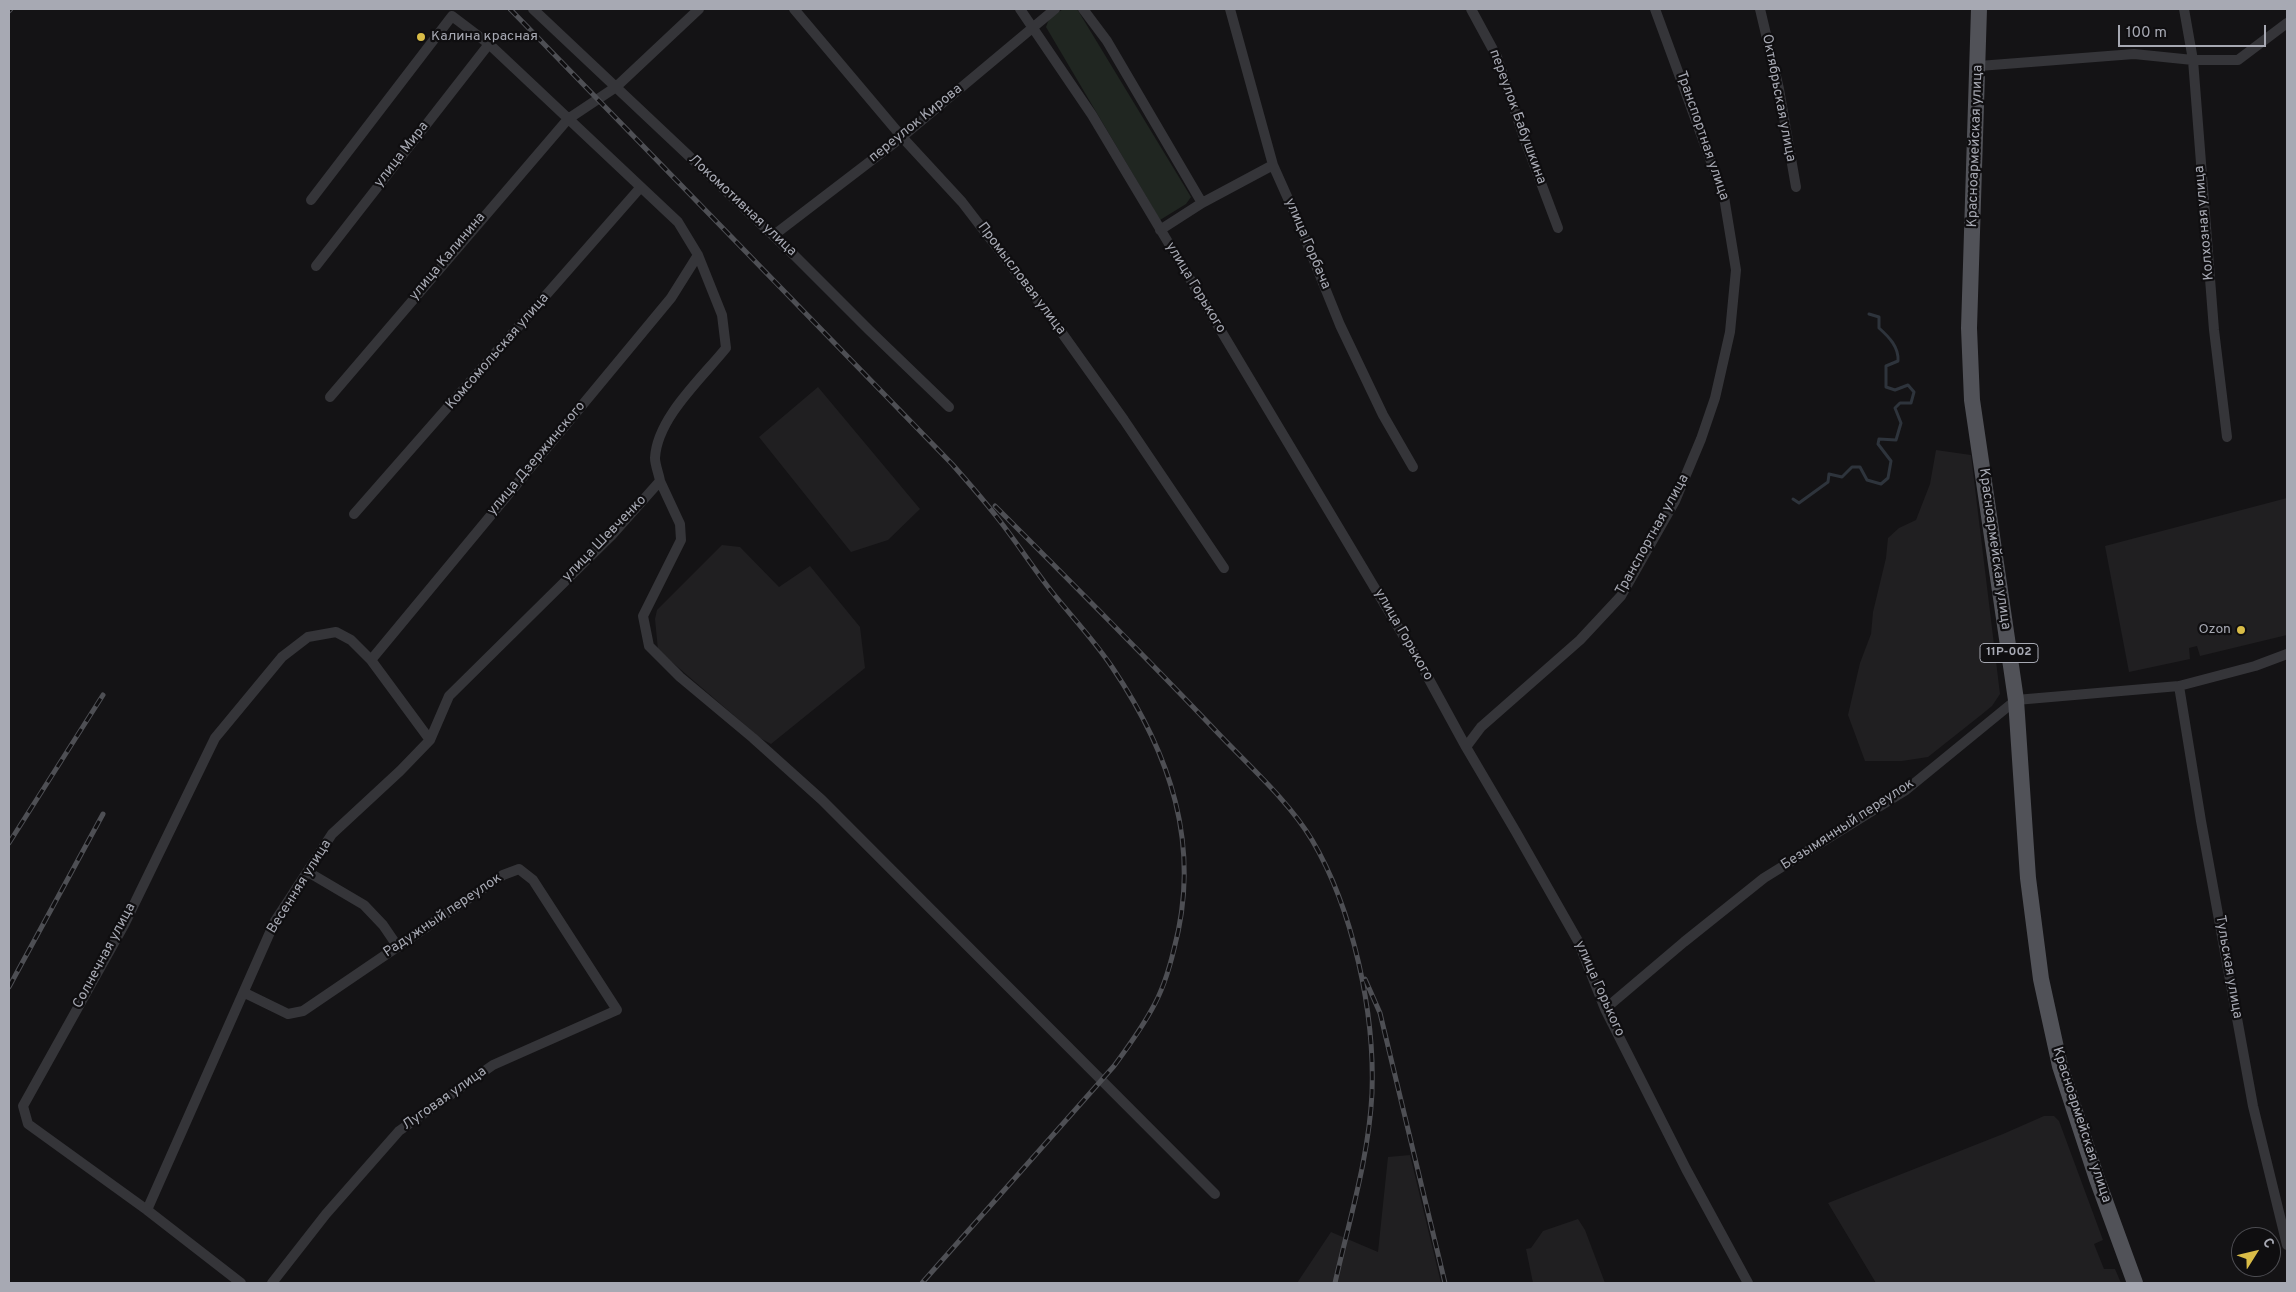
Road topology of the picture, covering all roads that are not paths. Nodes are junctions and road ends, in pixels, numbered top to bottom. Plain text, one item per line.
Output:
1 (533, 9) edge
2 (699, 9) edge
3 (794, 9) edge
4 (1020, 9) edge
5 (1055, 9) edge
6 (1083, 9) edge
7 (1230, 9) edge
8 (1471, 9) edge
9 (1655, 9) edge
10 (1760, 9) edge
11 (1979, 9) edge
12 (2184, 9) edge
13 (2287, 23) edge
14 (1033, 27) junction
15 (489, 44) junction
16 (2193, 60) junction
17 (1978, 66) junction
18 (616, 86) junction
19 (568, 119) junction
20 (902, 137) junction
21 (1273, 165) junction
22 (1796, 187) dead end
23 (640, 188) junction
24 (312, 200) dead end
25 (1202, 203) junction
26 (1558, 228) dead end
27 (1160, 230) junction
28 (774, 235) junction
29 (698, 255) junction
30 (316, 266) dead end
31 (330, 397) dead end
32 (949, 407) dead end
33 (2227, 437) dead end
34 (1413, 467) dead end
35 (660, 481) junction
36 (354, 514) dead end
37 (1224, 568) dead end
38 (2287, 654) edge
39 (371, 660) junction
40 (2179, 686) junction
41 (2016, 700) junction
42 (430, 740) junction
43 (1466, 747) junction
44 (308, 872) junction
45 (398, 947) junction
46 (245, 993) junction
47 (1605, 1009) junction
48 (617, 1010) joint
49 (1216, 1194) dead end
50 (148, 1210) junction
51 (2287, 1246) edge
52 (241, 1283) edge
53 (272, 1283) edge
54 (1748, 1283) edge
55 (2135, 1283) edge

1 - 18 street, Локомотивная улица
2 - 18 street, улица Калинина
3 - 20 street, Промысловая улица
4 - 14 street, улица Горького
5 - 14 street, переулок Кирова
6 - 25 street
7 - 21 street, улица Горбача
8 - 26 street, переулок Бабушкина
9 - 43 street, Транспортная улица
10 - 22 street, Октябрьская улица
11 - 17 main road, Красноармейская улица / 11Р-002
12 - 16 street, Колхозная улица
13 - 16 street
14 - 20 street, переулок Кирова
14 - 27 street, улица Горького
15 - 19 street
15 - 24 street
15 - 30 street, улица Мира
16 - 17 street
16 - 33 street, Колхозная улица
17 - 41 main road, Красноармейская улица / 11Р-002
18 - 19 street, улица Калинина
18 - 28 street, Локомотивная улица
19 - 23 street
19 - 31 street, улица Калинина
20 - 28 street, переулок Кирова
20 - 37 street, Промысловая улица
21 - 25 street
21 - 34 street, улица Горбача
23 - 29 street
23 - 36 street, Комсомольская улица
25 - 27 street
27 - 43 street, улица Горького
28 - 32 street, Локомотивная улица
29 - 35 street
29 - 39 street, улица Дзержинского
35 - 42 street, улица Шевченко
35 - 49 street
38 - 40 street
39 - 42 street
39 - 50 street, Солнечная улица
40 - 41 street
40 - 51 street, Тульская улица
41 - 47 street, Безымянный переулок
41 - 55 main road, Красноармейская улица / 11Р-002
42 - 44 street, Весенняя улица
43 - 47 street, улица Горького
44 - 45 street
44 - 46 street, Весенняя улица
45 - 46 street, Радужный переулок
45 - 48 street, Радужный переулок
46 - 50 street, Весенняя улица
47 - 54 street, улица Горького
48 - 53 street, Луговая улица
50 - 52 street, Солнечная улица

